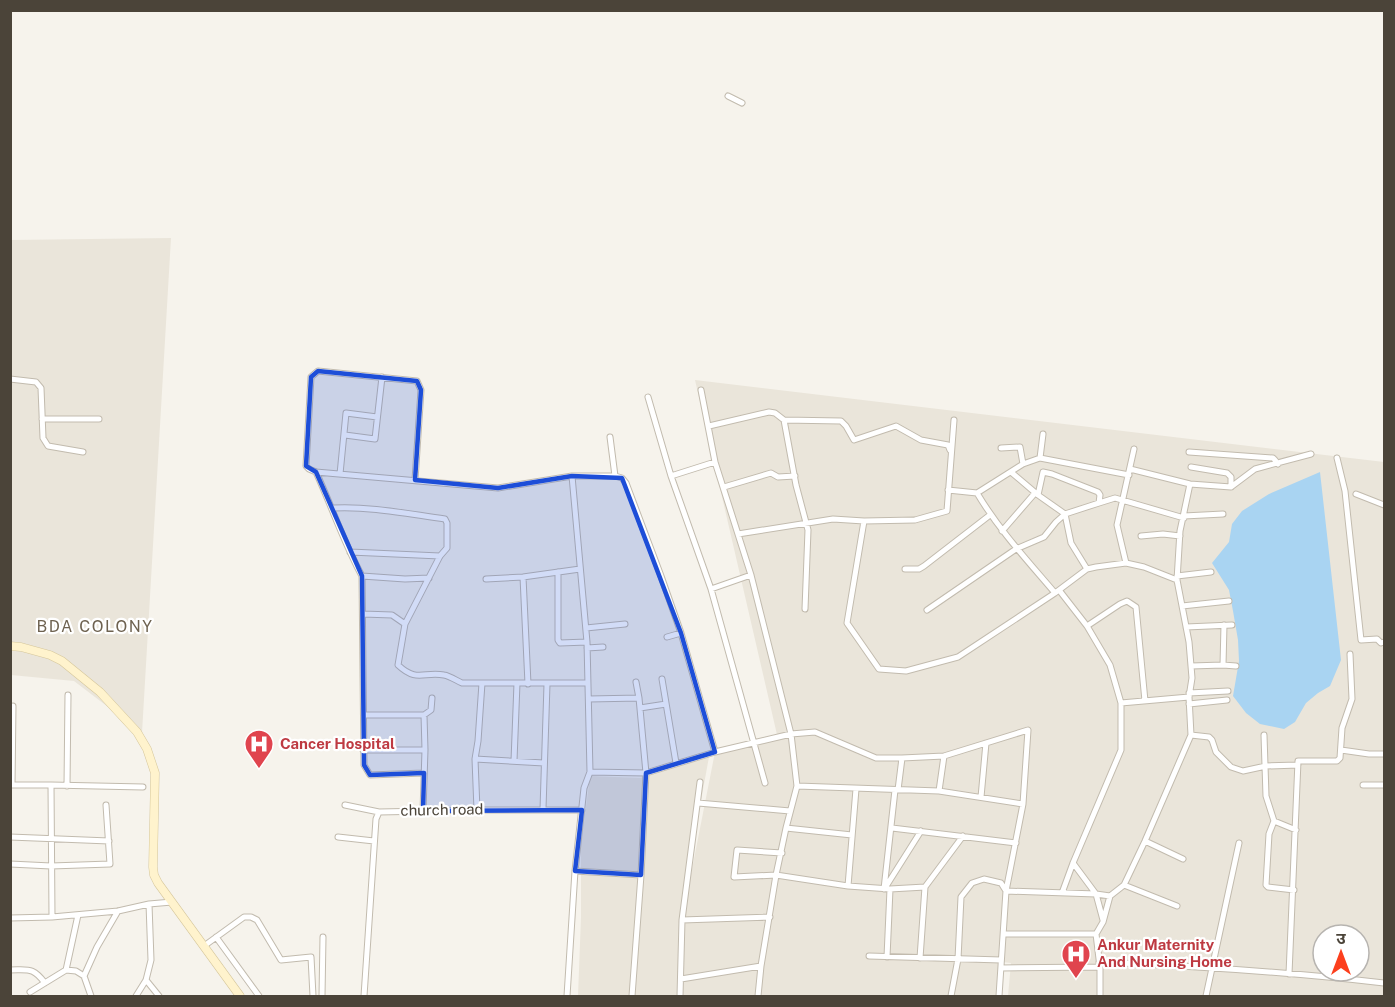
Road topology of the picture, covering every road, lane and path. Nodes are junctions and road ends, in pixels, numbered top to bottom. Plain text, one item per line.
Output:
1 (728, 96) dead end
2 (742, 103) dead end
3 (382, 377) junction
4 (10, 380) edge
5 (701, 390) dead end
6 (648, 398) dead end
7 (377, 417) junction
8 (42, 419) junction
9 (99, 419) dead end
10 (784, 420) junction
11 (954, 420) dead end
12 (709, 426) junction
13 (1044, 434) dead end
14 (345, 435) junction
15 (610, 437) dead end
16 (1001, 448) dead end
17 (1134, 449) dead end
18 (951, 451) junction
19 (83, 452) dead end
20 (1190, 452) dead end
21 (1311, 454) dead end
22 (1040, 458) junction
23 (1337, 458) dead end
24 (715, 462) junction
25 (1023, 464) junction
26 (1278, 464) junction
27 (1191, 466) dead end
28 (316, 472) junction
29 (1011, 472) junction
30 (1129, 472) junction
31 (340, 474) junction
32 (572, 476) junction
33 (615, 476) junction
34 (671, 476) junction
35 (795, 476) junction
36 (415, 480) junction
37 (1190, 484) junction
38 (724, 487) junction
39 (1231, 487) junction
40 (948, 490) junction
41 (977, 493) junction
42 (1037, 494) junction
43 (1356, 494) dead end
44 (1122, 499) junction
45 (1100, 503) junction
46 (1384, 505) edge
47 (333, 508) junction
48 (1065, 514) junction
49 (1223, 514) dead end
50 (990, 515) junction
51 (1184, 517) junction
52 (864, 520) junction
53 (807, 523) junction
54 (1002, 531) junction
55 (738, 534) junction
56 (1142, 536) dead end
57 (1180, 536) junction
58 (1016, 549) junction
59 (350, 552) junction
60 (440, 556) junction
61 (1126, 563) junction
62 (580, 569) junction
63 (905, 569) dead end
64 (1087, 569) junction
65 (558, 572) junction
66 (1211, 572) dead end
67 (751, 575) junction
68 (362, 576) junction
69 (523, 577) junction
70 (429, 578) junction
71 (1177, 578) junction
72 (486, 579) dead end
73 (711, 589) junction
74 (1057, 591) junction
75 (1229, 601) dead end
76 (1182, 606) junction
77 (805, 609) dead end
78 (927, 610) dead end
79 (363, 614) junction
80 (405, 624) junction
81 (625, 624) dead end
82 (1224, 625) junction
83 (1232, 625) dead end
84 (1087, 626) junction
85 (1186, 627) junction
86 (585, 628) junction
87 (681, 633) junction
88 (667, 637) dead end
89 (1384, 642) edge
90 (587, 645) junction
91 (10, 646) edge
92 (603, 647) dead end
93 (1350, 654) dead end
94 (1223, 665) junction
95 (1191, 666) junction
96 (1236, 666) dead end
97 (662, 680) dead end
98 (636, 682) dead end
99 (482, 683) junction
100 (517, 683) junction
101 (588, 683) junction
102 (528, 684) junction
103 (547, 684) junction
104 (1228, 691) dead end
105 (68, 694) dead end
106 (432, 698) dead end
107 (639, 698) junction
108 (1189, 698) junction
109 (588, 699) junction
110 (1227, 700) dead end
111 (1145, 701) junction
112 (1121, 703) junction
113 (666, 704) junction
114 (13, 706) dead end
115 (640, 708) junction
116 (364, 715) junction
117 (424, 715) junction
118 (791, 734) junction
119 (1191, 735) junction
120 (1264, 735) dead end
121 (754, 743) junction
122 (987, 743) junction
123 (363, 750) junction
124 (425, 750) junction
125 (1341, 750) junction
126 (715, 752) junction
127 (1384, 754) edge
128 (944, 756) junction
129 (902, 758) junction
130 (475, 759) junction
131 (514, 761) junction
132 (544, 763) junction
133 (676, 763) junction
134 (1298, 765) junction
135 (1266, 766) junction
136 (424, 772) junction
137 (590, 772) junction
138 (645, 773) junction
139 (700, 782) dead end
140 (765, 783) dead end
141 (11, 785) edge
142 (51, 785) junction
143 (1363, 785) dead end
144 (1384, 785) edge
145 (66, 786) junction
146 (797, 786) junction
147 (143, 787) dead end
148 (856, 789) junction
149 (896, 790) junction
150 (939, 791) junction
151 (981, 797) junction
152 (698, 803) junction
153 (1023, 804) junction
154 (106, 805) dead end
155 (345, 805) dead end
156 (543, 809) junction
157 (477, 810) junction
158 (582, 810) junction
159 (423, 811) junction
160 (790, 811) junction
161 (379, 812) junction
162 (1274, 821) junction
163 (786, 828) junction
164 (892, 828) junction
165 (1296, 830) junction
166 (921, 831) junction
167 (852, 835) junction
168 (963, 836) junction
169 (10, 837) edge
170 (338, 837) dead end
171 (51, 839) junction
172 (374, 840) junction
173 (1145, 840) junction
174 (109, 842) junction
175 (1016, 843) junction
176 (1239, 843) dead end
177 (782, 853) junction
178 (1183, 859) dead end
179 (1073, 863) junction
180 (10, 864) edge
181 (51, 866) junction
182 (575, 871) junction
183 (641, 876) junction
184 (776, 876) junction
185 (1124, 885) junction
186 (848, 886) junction
187 (926, 887) junction
188 (887, 889) junction
189 (1294, 890) junction
190 (1006, 891) junction
191 (1062, 893) junction
192 (1096, 894) junction
193 (1110, 896) junction
194 (172, 902) junction
195 (149, 903) junction
196 (1177, 906) dead end
197 (118, 911) junction
198 (78, 915) junction
199 (52, 917) junction
200 (770, 917) junction
201 (10, 918) edge
202 (682, 920) junction
203 (1103, 922) junction
204 (1004, 934) junction
205 (1096, 934) junction
206 (216, 937) junction
207 (323, 937) dead end
208 (204, 946) junction
209 (869, 956) dead end
210 (887, 957) junction
211 (920, 958) junction
212 (958, 959) junction
213 (1001, 960) junction
214 (1100, 965) junction
215 (761, 966) junction
216 (1001, 968) junction
217 (1211, 968) junction
218 (10, 970) edge
219 (66, 970) junction
220 (1289, 974) junction
221 (84, 975) junction
222 (681, 979) junction
223 (146, 980) junction
224 (45, 983) junction
225 (1384, 983) edge
226 (30, 992) dead end
227 (91, 996) edge
228 (136, 996) edge
229 (159, 996) edge
230 (238, 996) edge
231 (259, 996) edge
232 (314, 996) edge
233 (322, 996) edge
234 (364, 996) edge
235 (567, 996) edge
236 (632, 996) edge
237 (680, 996) edge
238 (758, 996) edge
239 (951, 996) edge
240 (999, 996) edge
241 (1100, 996) edge
242 (1206, 996) edge

1 - 2 street
3 - 7 street
3 - 28 street
3 - 36 street
4 - 8 street
5 - 12 street
6 - 34 street
7 - 14 street
7 - 14 street
8 - 9 street
8 - 19 street
10 - 12 street
10 - 18 street
10 - 35 street
11 - 18 street
12 - 24 street
13 - 22 street
14 - 31 street
15 - 33 street
16 - 25 street
17 - 30 street
18 - 40 street
20 - 26 street
21 - 26 street
22 - 25 street
22 - 30 street
23 - 89 street
24 - 34 street
24 - 38 street
25 - 29 street
26 - 39 street
27 - 39 street
28 - 31 street
28 - 47 street
29 - 41 street
29 - 42 street
30 - 37 street
30 - 44 street
31 - 36 street
32 - 33 street
32 - 36 street
32 - 62 street
33 - 87 street
34 - 73 street
35 - 38 street
35 - 53 street
37 - 39 street
37 - 51 street
38 - 55 street
40 - 41 street
40 - 52 street
41 - 50 street
42 - 45 street
42 - 48 street
42 - 54 street
43 - 46 street
44 - 45 street
44 - 51 street
44 - 61 street
45 - 48 street
47 - 59 street
47 - 60 street
48 - 58 street
48 - 64 street
49 - 51 street
50 - 54 street
50 - 63 street
51 - 57 street
52 - 53 street
52 - 74 street
53 - 55 street
53 - 77 street
54 - 58 street
55 - 67 street
56 - 57 street
57 - 71 street
58 - 74 street
58 - 78 street
59 - 60 street
59 - 68 street
60 - 70 street
61 - 64 street
61 - 71 street
62 - 65 street
62 - 86 street
64 - 74 street
65 - 69 street
65 - 90 street
66 - 71 street
67 - 73 street
67 - 118 street
68 - 70 street
68 - 79 street
69 - 72 street
69 - 102 street
70 - 80 street
71 - 76 street
73 - 121 street
74 - 84 street
75 - 76 street
76 - 85 street
79 - 80 street
79 - 116 street
80 - 99 street
81 - 86 street
82 - 83 street
82 - 85 street
82 - 94 street
84 - 111 street
84 - 112 street
85 - 95 street
86 - 90 street
87 - 88 street
87 - 126 street
90 - 92 street
90 - 101 street
91 - 194 street
93 - 125 street
94 - 95 street
94 - 96 street
95 - 108 street
97 - 113 street
98 - 107 street
99 - 100 street
99 - 130 street
100 - 102 street
100 - 131 street
101 - 103 street
101 - 109 street
102 - 103 street
103 - 132 street
104 - 108 street
105 - 145 street
106 - 117 street
107 - 109 street
107 - 115 street
108 - 110 street
108 - 111 street
108 - 119 street
109 - 137 street
111 - 112 street
112 - 179 street
113 - 115 street
113 - 133 street
114 - 141 street
115 - 138 street
116 - 117 street
116 - 123 street
117 - 124 street
118 - 121 street
118 - 129 street
118 - 146 street
119 - 135 street
119 - 173 street
120 - 135 street
121 - 126 street
121 - 140 street
122 - 128 street
122 - 151 street
122 - 153 street
123 - 124 street
123 - 136 street
124 - 136 street
125 - 127 street
125 - 134 street
126 - 133 street
128 - 129 street
128 - 150 street
129 - 149 street
130 - 131 street
130 - 157 street
131 - 132 street
132 - 156 street
133 - 138 street
134 - 135 street
134 - 165 street
135 - 162 street
136 - 159 street
137 - 138 street
137 - 158 street
138 - 183 street
139 - 152 street
141 - 142 street
142 - 145 street
142 - 171 street
143 - 144 street
145 - 147 street
146 - 148 street
146 - 160 street
148 - 149 street
148 - 167 street
149 - 150 street
149 - 164 street
150 - 151 street
151 - 153 street
152 - 160 street
152 - 202 street
153 - 175 street
154 - 174 street
155 - 161 street
156 - 157 street, church road
156 - 158 street, church road
157 - 159 street, church road
158 - 182 street
159 - 161 street, church road
160 - 163 street
161 - 172 street, church road
162 - 165 street
162 - 189 street
163 - 167 street
163 - 177 street
164 - 166 street
164 - 188 street
165 - 189 street
166 - 168 street
166 - 188 street
167 - 186 street
168 - 175 street
168 - 187 street
169 - 171 street
170 - 172 street
171 - 174 street
171 - 181 street
172 - 234 street, church road
173 - 178 street
173 - 185 street
174 - 181 street
175 - 190 street
176 - 217 street
177 - 184 street
177 - 184 street
179 - 191 street
179 - 192 street
180 - 181 street
181 - 199 street
182 - 183 street
182 - 235 street
183 - 236 street
184 - 186 street
184 - 200 street
185 - 193 street
185 - 196 street
186 - 188 street
187 - 188 street
187 - 211 street
188 - 210 street
189 - 220 street
190 - 191 street
190 - 204 street
190 - 212 street
191 - 192 street
192 - 193 street
192 - 203 street
193 - 203 street
194 - 195 street
194 - 208 street
195 - 197 street
195 - 223 street
197 - 198 street
197 - 221 street
198 - 199 street
198 - 219 street
199 - 201 street
200 - 202 street
200 - 215 street
202 - 222 street
203 - 205 street
204 - 205 street
204 - 213 street
205 - 214 street
206 - 208 street
206 - 231 street
206 - 232 street
207 - 233 street
208 - 230 street
209 - 210 street
210 - 211 street
211 - 212 street
212 - 213 street
212 - 239 street
213 - 216 street
214 - 216 street
214 - 217 street
214 - 241 street
215 - 222 street
215 - 238 street
216 - 240 street
217 - 220 street
217 - 242 street
218 - 224 street
219 - 221 street
219 - 224 street
220 - 225 street
221 - 227 street
222 - 237 street
223 - 228 street
223 - 229 street
224 - 226 street

